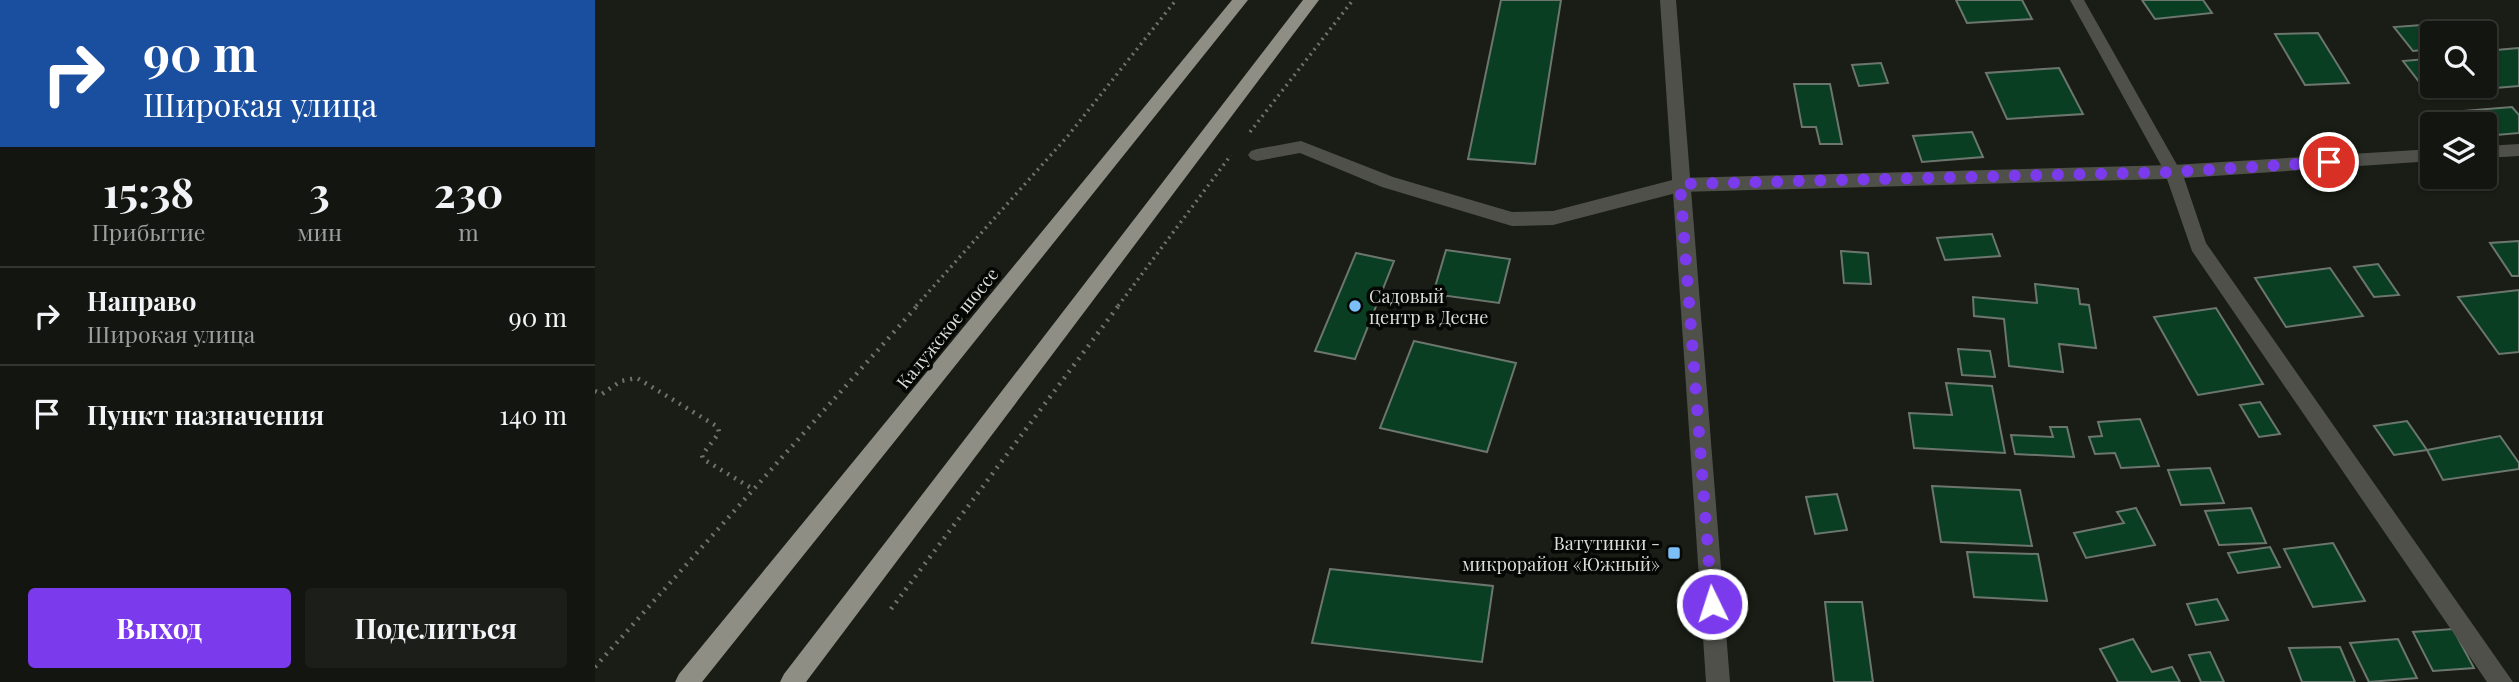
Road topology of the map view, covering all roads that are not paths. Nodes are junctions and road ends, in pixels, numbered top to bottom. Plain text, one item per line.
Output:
1 (1240, 0) edge
2 (1311, 0) edge
3 (1666, 0) edge
4 (2077, 0) edge
5 (2519, 150) edge
6 (2497, 151) edge
7 (1257, 155) dead end
8 (2420, 156) edge
9 (2173, 172) junction
10 (1680, 184) junction
11 (687, 682) edge
12 (792, 682) edge
13 (1718, 682) edge
14 (2501, 682) edge

1 - 11 highway, Калужское шоссе
2 - 12 highway
3 - 10 street
4 - 9 lane
5 - 6 street
7 - 10 street
8 - 9 street
9 - 10 street
9 - 14 street
10 - 13 street

